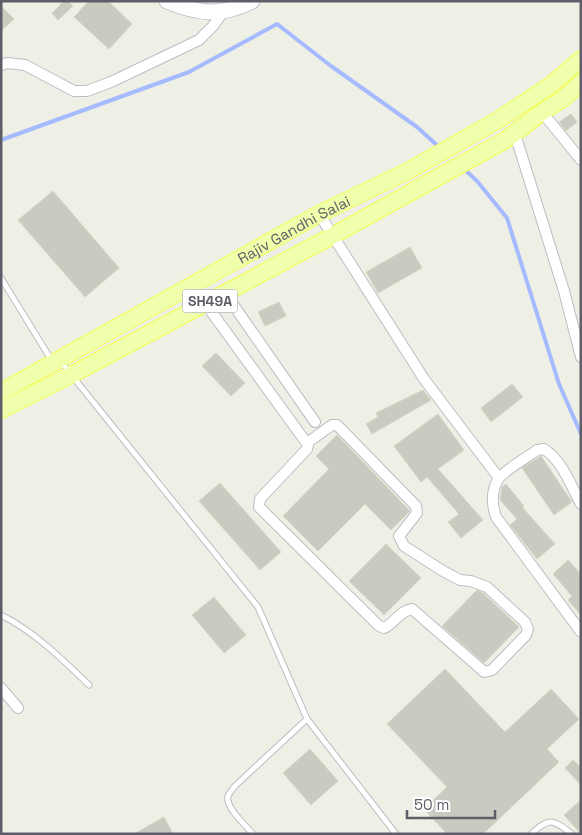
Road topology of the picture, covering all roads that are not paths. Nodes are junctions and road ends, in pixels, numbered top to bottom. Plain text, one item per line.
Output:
1 (167, 1) edge
2 (252, 1) edge
3 (223, 12) junction
4 (581, 59) edge
5 (1, 66) edge
6 (581, 82) edge
7 (542, 112) junction
8 (511, 137) junction
9 (581, 160) edge
10 (319, 214) junction
11 (332, 236) junction
12 (1, 278) edge
13 (196, 284) junction
14 (226, 293) junction
15 (205, 303) junction
16 (581, 357) edge
17 (57, 362) junction
18 (71, 375) junction
19 (1, 392) edge
20 (1, 410) edge
21 (315, 422) dead end
22 (307, 443) junction
23 (499, 478) junction
24 (581, 504) edge
25 (1, 615) edge
26 (581, 632) edge
27 (89, 684) dead end
28 (1, 688) edge
29 (18, 708) dead end
30 (308, 719) junction
31 (253, 834) edge
32 (396, 834) edge
33 (531, 834) edge
34 (572, 834) edge

1 - 3 street
2 - 3 street
3 - 5 street
4 - 10 main road, Rajiv Gandhi Salai / SH49A
6 - 7 main road, Rajiv Gandhi Salai / SH49A
7 - 8 main road, Rajiv Gandhi Salai / SH49A
7 - 9 street
8 - 11 main road, Rajiv Gandhi Salai / SH49A
8 - 16 street
10 - 11 street
10 - 13 main road, Rajiv Gandhi Salai / SH49A
11 - 14 main road, Rajiv Gandhi Salai / SH49A
11 - 23 street
12 - 17 lane
13 - 15 street
13 - 17 main road, Rajiv Gandhi Salai / SH49A
14 - 15 main road, Rajiv Gandhi Salai / SH49A
14 - 21 street
15 - 18 main road, Rajiv Gandhi Salai / SH49A
15 - 22 street
17 - 18 lane
17 - 19 main road, Rajiv Gandhi Salai / SH49A
18 - 20 main road, Rajiv Gandhi Salai / SH49A
18 - 30 lane
22 - 22 street
23 - 24 street
23 - 26 street
25 - 27 lane
28 - 29 street
30 - 31 lane
30 - 32 lane
33 - 34 lane

